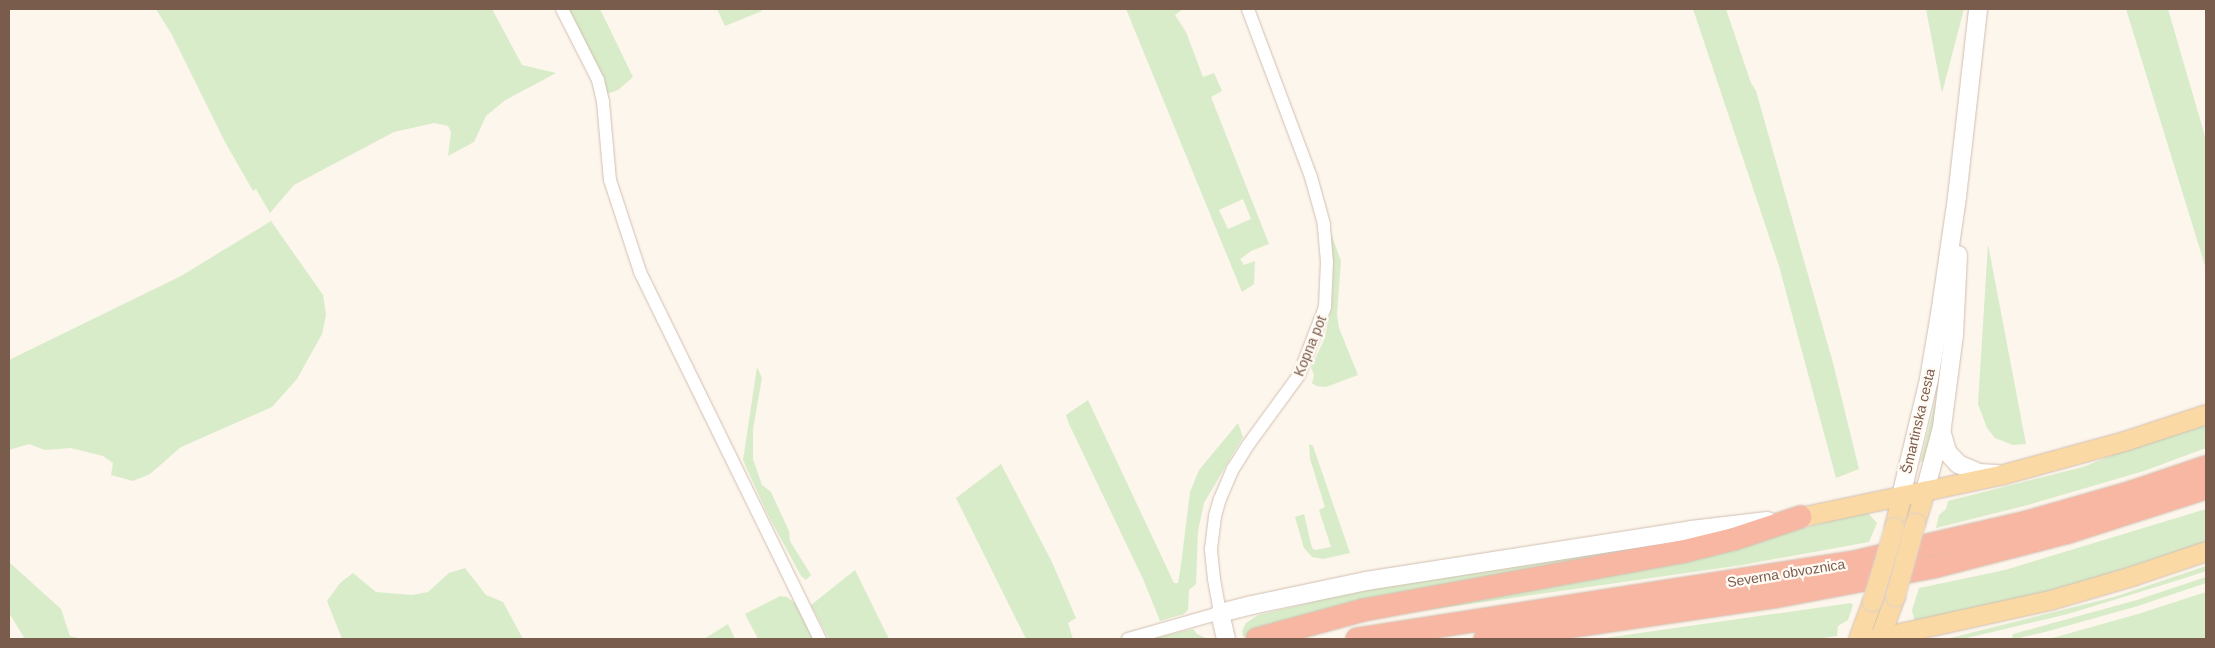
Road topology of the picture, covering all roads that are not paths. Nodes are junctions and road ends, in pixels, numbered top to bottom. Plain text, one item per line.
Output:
1 (562, 9) edge
2 (1248, 9) edge
3 (1978, 9) edge
4 (1957, 197) junction
5 (2206, 414) edge
6 (1942, 427) junction
7 (2206, 466) edge
8 (2000, 475) junction
9 (2206, 488) edge
10 (1925, 491) junction
11 (1901, 496) junction
12 (1800, 517) junction
13 (2206, 551) edge
14 (1220, 613) junction
15 (1948, 624) junction
16 (1226, 638) edge
17 (820, 639) edge
18 (1128, 639) edge
19 (1257, 639) edge
20 (1357, 639) edge
21 (1485, 639) edge
22 (1858, 639) edge
23 (1877, 639) edge
24 (1924, 639) edge

1 - 17 street
2 - 14 street, Kopna pot
3 - 4 main road, Šmartinska cesta
4 - 6 main road, Šmartinska cesta
4 - 11 main road, Šmartinska cesta
5 - 8 main road
6 - 8 main road
6 - 10 main road, Šmartinska cesta
7 - 20 highway, Severna obvoznica
8 - 10 main road
9 - 21 highway, Severna obvoznica
10 - 11 main road
10 - 23 main road, Šmartinska cesta, bridge
11 - 12 main road
11 - 22 main road, Šmartinska cesta, bridge
12 - 14 main road
12 - 19 highway
13 - 15 main road
14 - 16 main road
14 - 18 street
15 - 23 main road
15 - 24 main road

